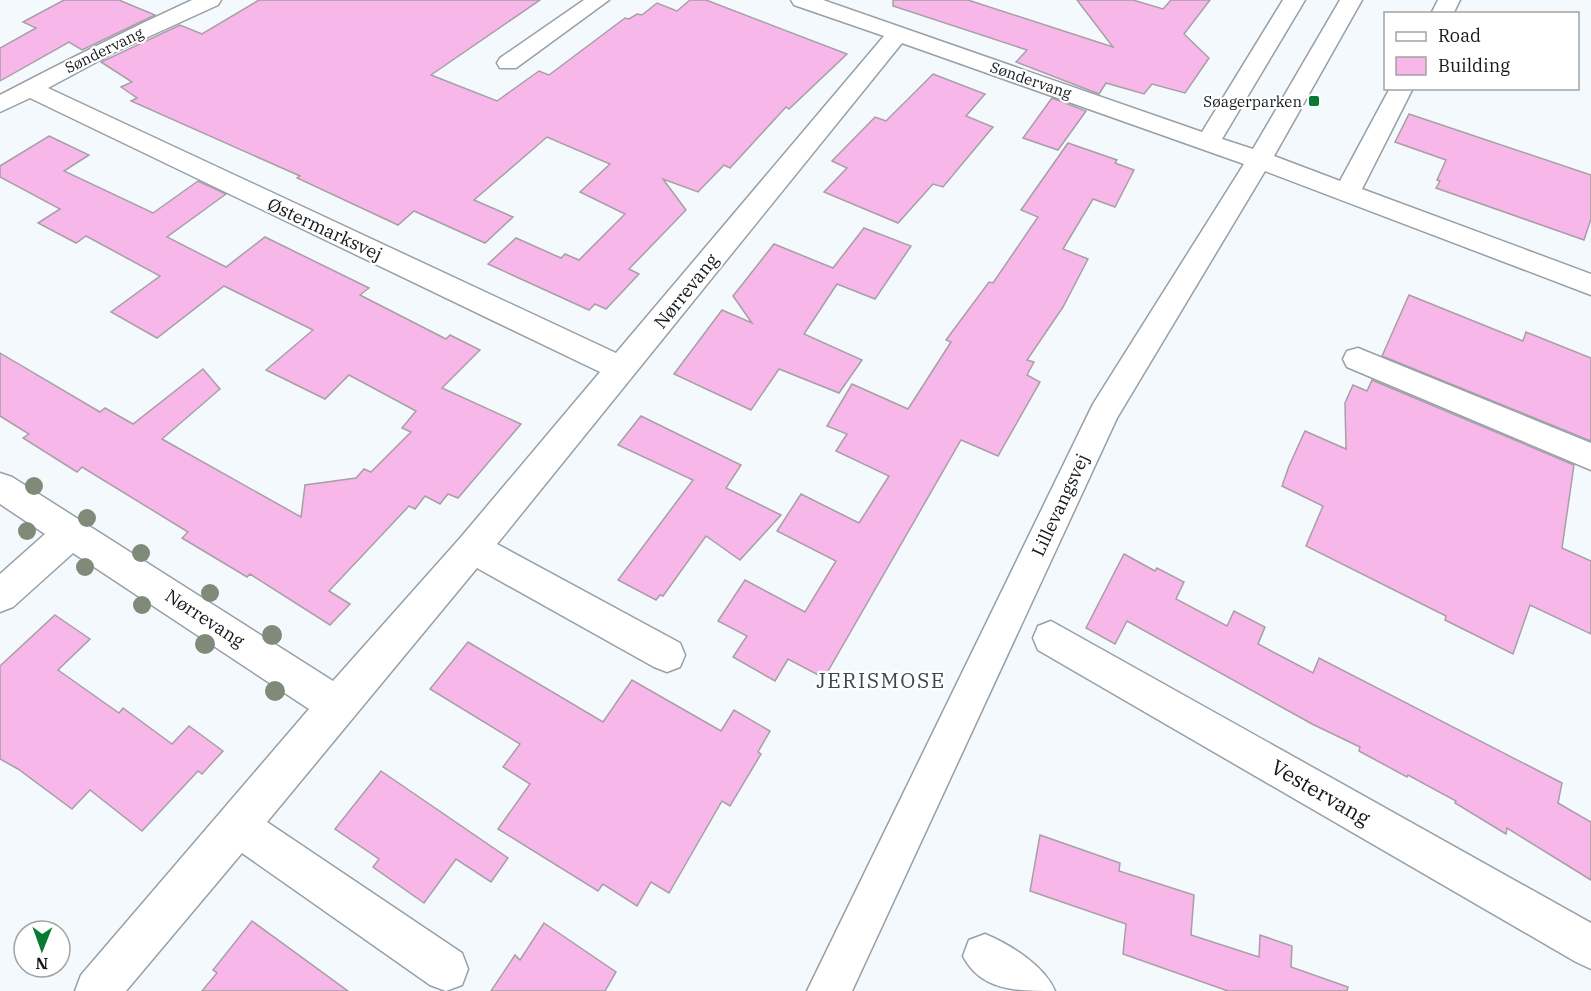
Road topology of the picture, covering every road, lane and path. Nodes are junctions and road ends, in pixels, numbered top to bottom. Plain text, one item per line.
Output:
1 (210, 0) edge
2 (598, 0) edge
3 (802, 0) edge
4 (1294, 0) edge
5 (1335, 0) edge
6 (1351, 0) edge
7 (898, 33) junction
8 (1328, 39) junction
9 (508, 63) dead end
10 (28, 88) junction
11 (1401, 90) edge
12 (0, 105) edge
13 (1208, 142) junction
14 (1259, 160) junction
15 (1347, 193) junction
16 (1591, 285) edge
17 (1358, 359) dead end
18 (622, 369) junction
19 (1591, 457) edge
20 (0, 487) edge
21 (72, 532) junction
22 (473, 548) junction
23 (0, 596) edge
24 (1051, 638) dead end
25 (667, 655) dead end
26 (337, 705) junction
27 (238, 826) junction
28 (1591, 947) edge
29 (985, 956) dead end
30 (446, 969) dead end
31 (97, 991) edge
32 (829, 991) edge
33 (1033, 991) edge

1 - 10 street, Søndervang
2 - 9 street
3 - 7 street, Søndervang
4 - 13 street
5 - 8 street, Lillevangsvej
6 - 8 street, Lillevangsvej
7 - 13 street, Søndervang
7 - 18 street, Nørrevang
8 - 14 street, Lillevangsvej
10 - 12 street, Søndervang
10 - 18 street, Østermarksvej
11 - 15 street
13 - 14 street, Søndervang
14 - 15 street
14 - 32 street, Lillevangsvej
15 - 16 street
17 - 19 street
18 - 22 street, Nørrevang
20 - 21 street, Nørrevang
21 - 23 street
21 - 26 street, Nørrevang
22 - 25 street
22 - 26 street, Nørrevang
24 - 28 street, Vestervang
26 - 27 street, Nørrevang
27 - 30 street
27 - 31 street, Nørrevang
29 - 33 street

